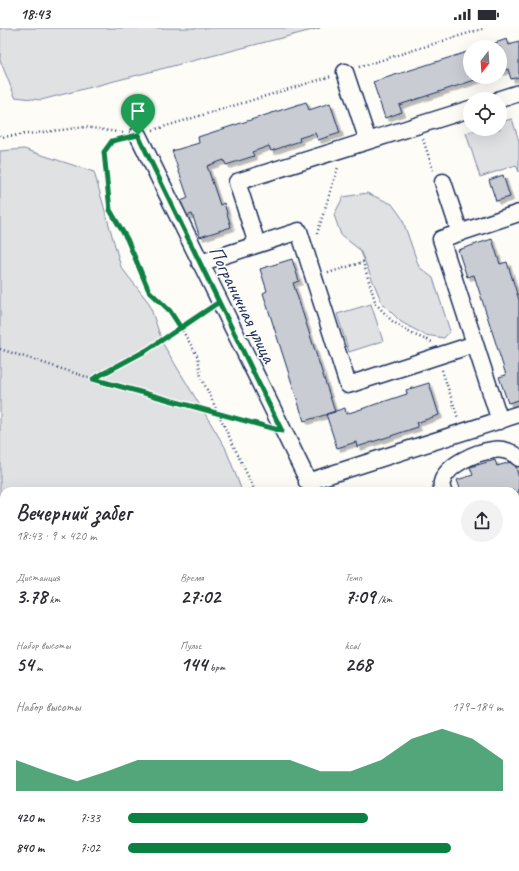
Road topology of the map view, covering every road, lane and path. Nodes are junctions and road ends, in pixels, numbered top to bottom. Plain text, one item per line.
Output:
1 (485, 28) edge
2 (345, 72) junction
3 (519, 93) edge
4 (507, 97) edge
5 (463, 111) edge
6 (418, 125) junction
7 (0, 135) edge
8 (138, 135) junction
9 (368, 141) junction
10 (344, 149) junction
11 (443, 182) joint
12 (519, 215) edge
13 (460, 233) junction
14 (257, 244) junction
15 (308, 262) junction
16 (200, 263) junction
17 (314, 278) junction
18 (219, 302) junction
19 (181, 328) junction
20 (475, 344) junction
21 (0, 349) edge
22 (436, 349) junction
23 (93, 379) junction
24 (219, 414) junction
25 (519, 414) edge
26 (500, 420) junction
27 (282, 431) junction
28 (462, 432) junction
29 (519, 458) edge
30 (310, 486) edge
31 (253, 487) edge
32 (442, 487) edge

1 - 2 path
2 - 8 path
2 - 9 street
3 - 4 street
5 - 6 street
6 - 9 street
6 - 11 path
7 - 8 path
8 - 16 street, Пограничная улица
8 - 19 path
9 - 10 street
10 - 14 street
10 - 15 path
11 - 13 street
12 - 13 street
13 - 20 street
14 - 15 street
14 - 16 street
15 - 17 street
16 - 18 street, Пограничная улица
17 - 22 path
17 - 22 street
18 - 19 path
18 - 27 street, Пограничная улица
19 - 23 path
19 - 24 path
20 - 22 street
20 - 26 street
21 - 23 path
22 - 28 path
23 - 24 path
24 - 27 path
24 - 31 path
25 - 26 street
26 - 28 street
27 - 30 street, Пограничная улица
28 - 30 street
29 - 32 street

